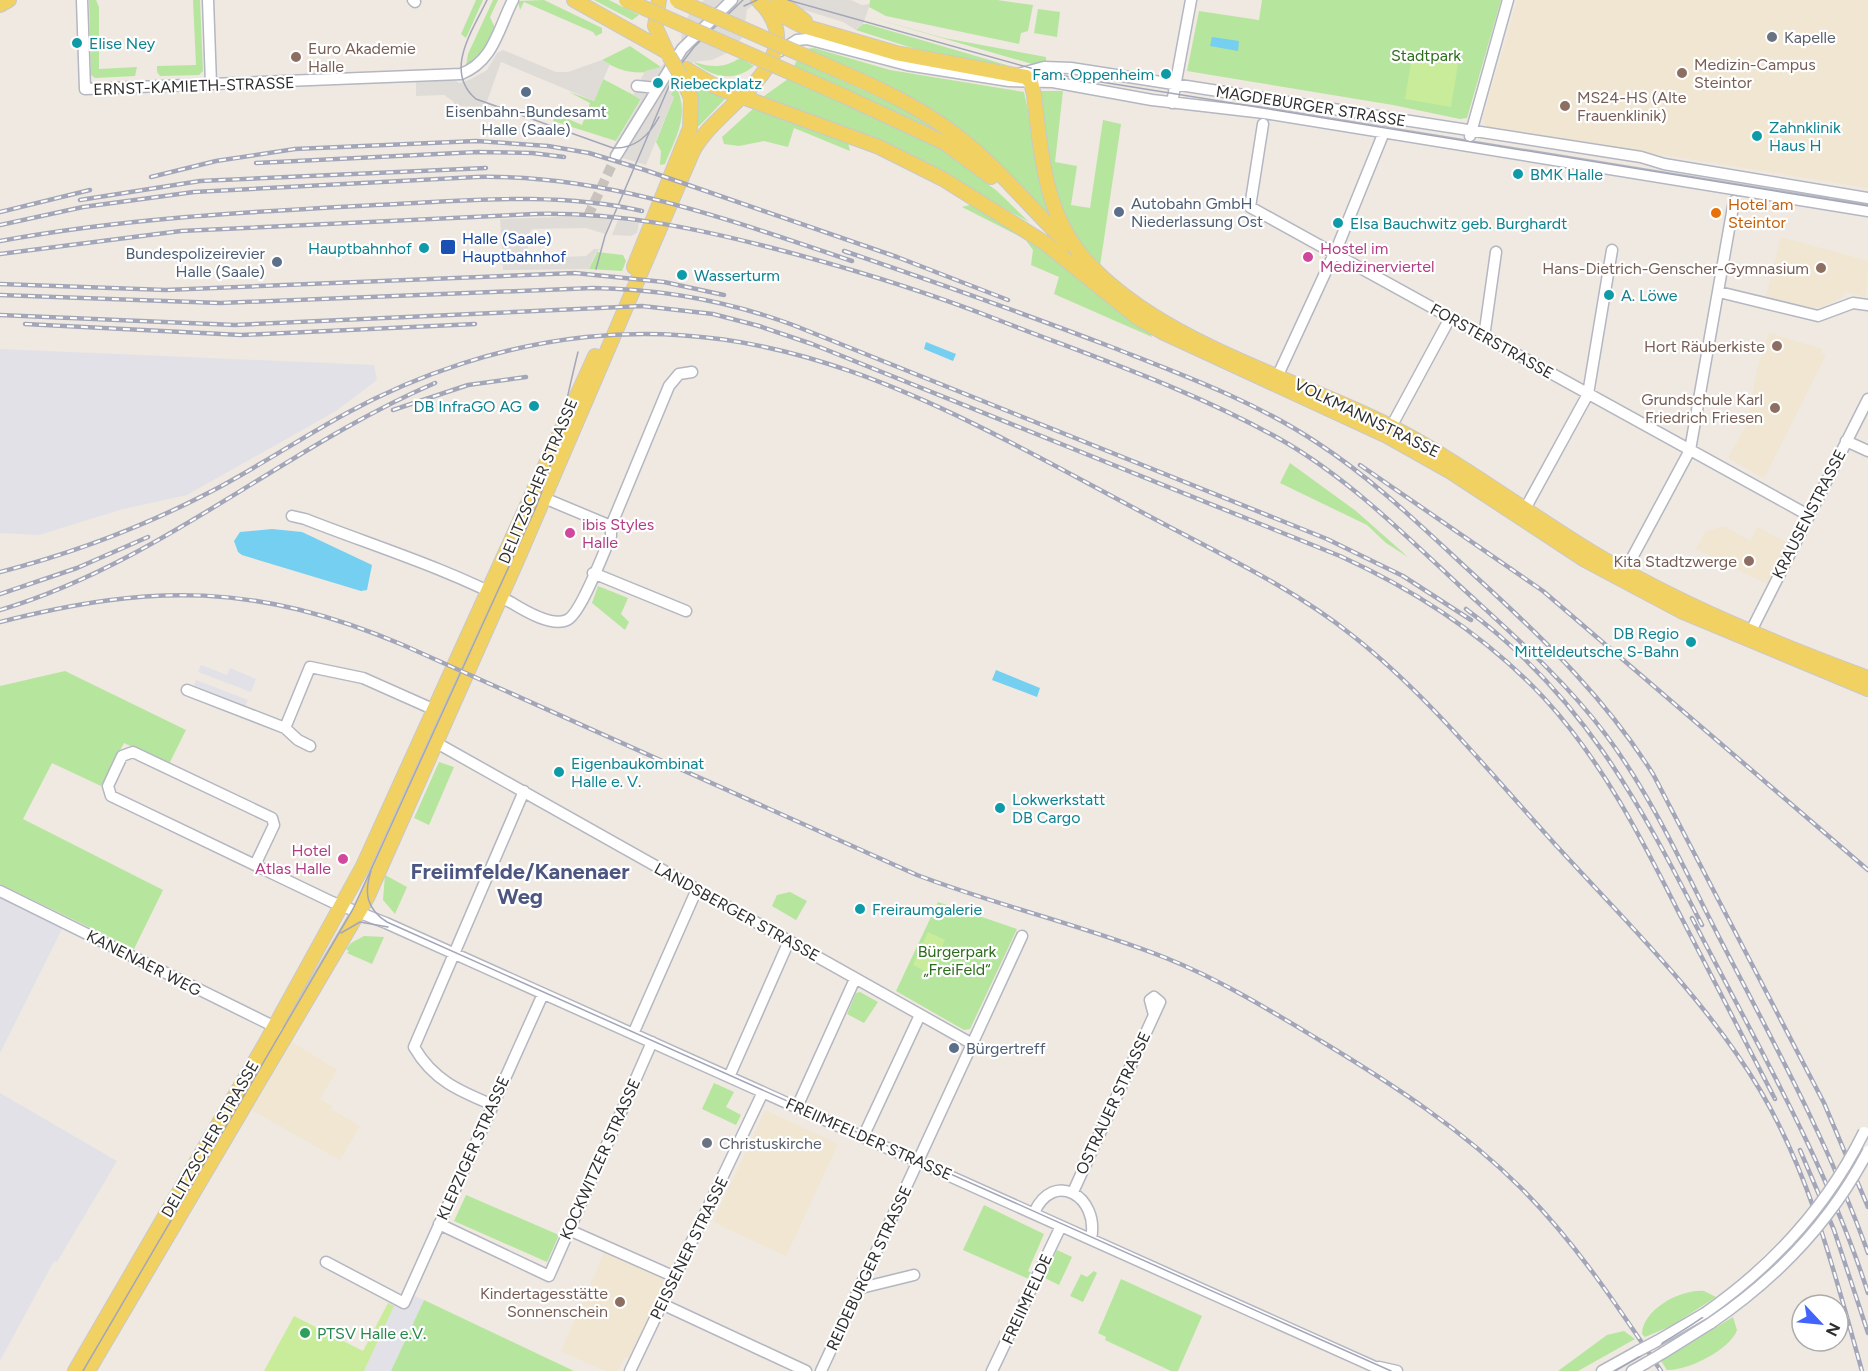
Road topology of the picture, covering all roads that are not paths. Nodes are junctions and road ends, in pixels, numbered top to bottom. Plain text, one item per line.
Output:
1 (9, 0) edge
2 (82, 0) edge
3 (208, 0) edge
4 (513, 0) edge
5 (574, 0) edge
6 (626, 0) edge
7 (658, 0) edge
8 (677, 0) edge
9 (732, 0) edge
10 (1191, 0) edge
11 (1508, 0) edge
12 (760, 1) edge
13 (780, 1) edge
14 (0, 5) edge
15 (816, 30) junction
16 (668, 54) junction
17 (774, 57) junction
18 (684, 72) junction
19 (1018, 74) junction
20 (1031, 82) junction
21 (211, 84) junction
22 (1175, 85) junction
23 (637, 86) dead end
24 (657, 88) junction
25 (740, 97) junction
26 (1172, 103) junction
27 (1263, 124) dead end
28 (1472, 131) junction
29 (1384, 132) junction
30 (1468, 145) junction
31 (616, 156) tunnel mouth
32 (1868, 198) edge
33 (1734, 201) dead end
34 (1868, 211) edge
35 (1612, 250) dead end
36 (1496, 252) dead end
37 (1334, 254) junction
38 (1080, 262) junction
39 (1719, 292) junction
40 (1868, 305) edge
41 (1450, 318) junction
42 (1484, 337) junction
43 (692, 372) dead end
44 (1278, 375) junction
45 (1588, 394) junction
46 (1868, 399) edge
47 (1392, 427) junction
48 (1846, 441) junction
49 (1690, 450) junction
50 (1868, 451) edge
51 (544, 498) junction
52 (1525, 509) junction
53 (1808, 515) junction
54 (292, 516) dead end
55 (611, 526) junction
56 (1625, 571) junction
57 (593, 573) junction
58 (495, 595) junction
59 (686, 611) dead end
60 (1751, 631) junction
61 (1868, 678) edge
62 (1868, 689) edge
63 (187, 690) dead end
64 (435, 710) junction
65 (285, 728) junction
66 (435, 742) junction
67 (310, 746) dead end
68 (524, 791) junction
69 (255, 865) junction
70 (697, 889) junction
71 (0, 891) edge
72 (342, 906) junction
73 (359, 912) junction
74 (1022, 936) dead end
75 (789, 941) junction
76 (453, 954) junction
77 (855, 979) junction
78 (543, 994) junction
79 (920, 1015) junction
80 (1154, 1015) dead end
81 (273, 1027) junction
82 (633, 1034) junction
83 (283, 1041) junction
84 (652, 1042) junction
85 (974, 1045) junction
86 (729, 1077) junction
87 (764, 1092) junction
88 (493, 1105) junction
89 (797, 1107) junction
90 (1866, 1128) edge
91 (863, 1137) junction
92 (1868, 1151) edge
93 (918, 1161) junction
94 (1072, 1192) junction
95 (1034, 1213) junction
96 (439, 1224) junction
97 (1061, 1226) junction
98 (569, 1230) junction
99 (1091, 1239) junction
100 (326, 1262) dead end
101 (914, 1275) dead end
102 (675, 1277) junction
103 (861, 1288) junction
104 (662, 1304) junction
105 (1381, 1369) edge
106 (75, 1371) edge
107 (88, 1371) edge
108 (630, 1371) edge
109 (806, 1371) edge
110 (821, 1371) edge
111 (992, 1371) edge
112 (1397, 1371) edge
113 (1602, 1371) edge
114 (1632, 1371) edge

1 - 14 main road
2 - 21 street, ERNST-KAMIETH-STRASSE
3 - 21 street
4 - 21 street, ERNST-KAMIETH-STRASSE
5 - 16 main road
6 - 38 main road, bridge
7 - 16 main road
8 - 38 main road, bridge
9 - 24 street
10 - 22 street
11 - 28 street
12 - 15 main road, MAGDEBURGER STRASSE
12 - 17 main road
13 - 15 main road
15 - 19 main road, MAGDEBURGER STRASSE
16 - 18 main road, DELITZSCHER STRASSE, bridge
17 - 20 street, MAGDEBURGER STRASSE
17 - 25 main road
18 - 25 main road
18 - 58 main road, DELITZSCHER STRASSE
19 - 20 main road
19 - 22 street, MAGDEBURGER STRASSE
20 - 26 street, MAGDEBURGER STRASSE
20 - 38 main road, VOLKMANNSTRASSE
22 - 26 street
22 - 28 street, MAGDEBURGER STRASSE
23 - 24 street
24 - 31 street
25 - 38 main road
25 - 51 main road, DELITZSCHER STRASSE
26 - 29 street, MAGDEBURGER STRASSE
27 - 37 street, FORSTERSTRASSE
28 - 30 street
28 - 32 street, MAGDEBURGER STRASSE
29 - 30 street, MAGDEBURGER STRASSE
29 - 37 street
30 - 34 street, MAGDEBURGER STRASSE
33 - 39 street
35 - 45 street
36 - 42 street
37 - 41 street, FORSTERSTRASSE
37 - 44 street
38 - 44 main road, VOLKMANNSTRASSE
38 - 62 main road, VOLKMANNSTRASSE
39 - 40 street
39 - 49 street
41 - 42 street, FORSTERSTRASSE
41 - 47 street
42 - 45 street, FORSTERSTRASSE
43 - 55 street
44 - 47 main road, VOLKMANNSTRASSE
45 - 49 street, FORSTERSTRASSE
45 - 52 street
46 - 48 street, KRAUSENSTRASSE
47 - 52 main road, VOLKMANNSTRASSE
48 - 50 street
48 - 53 street, KRAUSENSTRASSE
49 - 53 street, FORSTERSTRASSE
49 - 56 street
51 - 55 street
51 - 58 main road, DELITZSCHER STRASSE
52 - 56 main road, VOLKMANNSTRASSE
53 - 60 street, KRAUSENSTRASSE
54 - 58 street
55 - 57 street
56 - 60 main road, VOLKMANNSTRASSE
57 - 58 street
57 - 59 street
58 - 64 main road, DELITZSCHER STRASSE
58 - 66 main road, DELITZSCHER STRASSE
60 - 61 main road, VOLKMANNSTRASSE
63 - 65 street
64 - 65 street
64 - 72 main road, DELITZSCHER STRASSE
65 - 67 street
66 - 68 street, LANDSBERGER STRASSE
66 - 73 main road, DELITZSCHER STRASSE
68 - 70 street, LANDSBERGER STRASSE
68 - 76 street
69 - 69 street
69 - 72 street
70 - 75 street, LANDSBERGER STRASSE
70 - 82 street
71 - 81 street, KANENAER WEG
72 - 73 street
72 - 81 main road, DELITZSCHER STRASSE
73 - 76 street, FREIIMFELDER STRASSE
73 - 83 main road, DELITZSCHER STRASSE
74 - 85 street, REIDEBURGER STRASSE
75 - 77 street, LANDSBERGER STRASSE
75 - 86 street
76 - 78 street, FREIIMFELDER STRASSE
76 - 88 street
77 - 79 street, LANDSBERGER STRASSE
77 - 89 street
78 - 82 street, FREIIMFELDER STRASSE
78 - 88 street, KLEPZIGER STRASSE
79 - 85 street, LANDSBERGER STRASSE
79 - 91 street
80 - 94 street, OSTRAUER STRASSE
81 - 83 street, KANENAER WEG
81 - 106 main road, DELITZSCHER STRASSE
82 - 84 street, FREIIMFELDER STRASSE
83 - 107 main road, DELITZSCHER STRASSE
84 - 86 street, FREIIMFELDER STRASSE
84 - 98 street, KOCKWITZER STRASSE
85 - 93 street, REIDEBURGER STRASSE
86 - 87 street, FREIIMFELDER STRASSE
87 - 89 street, FREIIMFELDER STRASSE
87 - 102 street, PEISSENER STRASSE
88 - 96 street, KLEPZIGER STRASSE
89 - 91 street, FREIIMFELDER STRASSE
90 - 113 street, bridge
91 - 93 street, FREIIMFELDER STRASSE
92 - 114 street, bridge
93 - 95 street, FREIIMFELDER STRASSE
93 - 103 street, REIDEBURGER STRASSE
94 - 95 street, OSTRAUER STRASSE
94 - 99 street, OSTRAUER STRASSE
95 - 97 street, FREIIMFELDER STRASSE
96 - 98 street, KOCKWITZER STRASSE
96 - 100 street, KLEPZIGER STRASSE
97 - 99 street, FREIIMFELDER STRASSE
97 - 111 street, FREIIMFELDE
98 - 102 street
99 - 105 street, FREIIMFELDER STRASSE
101 - 103 street
102 - 104 street, PEISSENER STRASSE
103 - 110 street, REIDEBURGER STRASSE
104 - 108 street, PEISSENER STRASSE
104 - 109 street
105 - 112 street, FREIIMFELDER STRASSE

